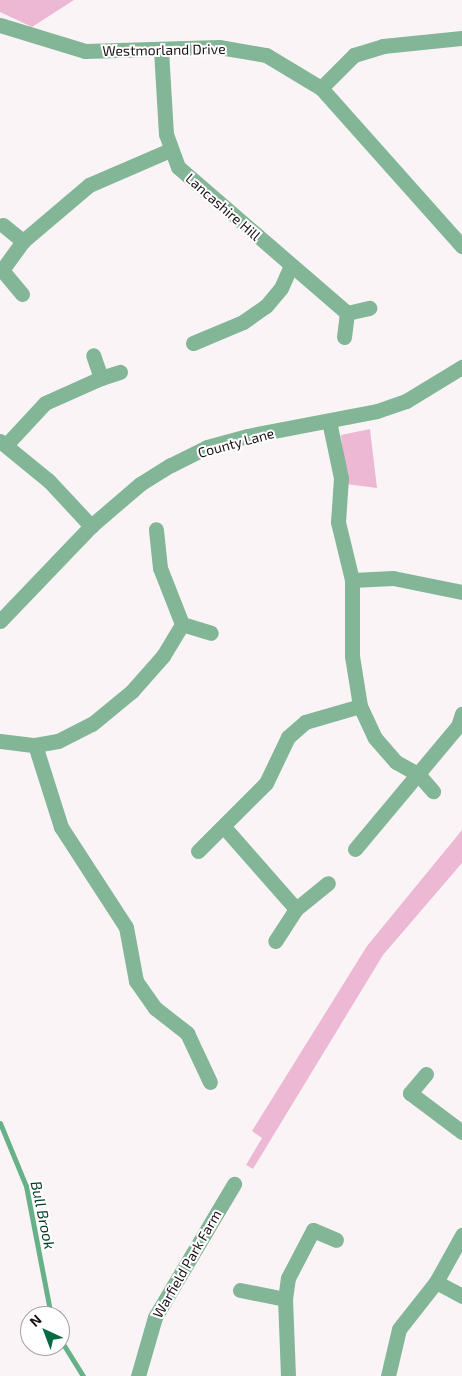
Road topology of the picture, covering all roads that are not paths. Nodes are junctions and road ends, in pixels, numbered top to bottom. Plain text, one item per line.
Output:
1 (0, 24) edge
2 (462, 38) edge
3 (161, 50) junction
4 (321, 88) junction
5 (170, 150) junction
6 (3, 225) dead end
7 (23, 241) junction
8 (462, 246) edge
9 (292, 266) junction
10 (22, 294) dead end
11 (369, 308) dead end
12 (347, 313) junction
13 (344, 337) dead end
14 (193, 343) dead end
15 (93, 355) dead end
16 (462, 367) edge
17 (120, 372) dead end
18 (101, 378) junction
19 (329, 421) junction
20 (3, 443) edge
21 (91, 526) junction
22 (156, 530) dead end
23 (352, 580) junction
24 (462, 592) edge
25 (0, 620) edge
26 (182, 624) junction
27 (211, 633) dead end
28 (360, 706) junction
29 (462, 714) edge
30 (0, 741) edge
31 (36, 745) junction
32 (418, 774) junction
33 (433, 791) dead end
34 (224, 827) junction
35 (355, 849) dead end
36 (198, 851) dead end
37 (328, 883) dead end
38 (296, 909) junction
39 (275, 941) dead end
40 (426, 1074) dead end
41 (210, 1082) dead end
42 (462, 1132) edge
43 (234, 1184) dead end
44 (462, 1235) edge
45 (336, 1240) dead end
46 (436, 1282) junction
47 (240, 1290) dead end
48 (462, 1296) edge
49 (285, 1299) junction
50 (138, 1376) edge
51 (288, 1376) edge
52 (388, 1376) edge

1 - 3 street, Westmorland Drive
2 - 4 street
3 - 4 street, Westmorland Drive
3 - 5 street, Lancashire Hill
4 - 8 street, Westmorland Drive
5 - 7 street
5 - 9 street, Lancashire Hill
6 - 7 street
7 - 10 street
9 - 12 street, Lancashire Hill
9 - 14 street
11 - 12 street
12 - 13 street
15 - 18 street
16 - 19 street, County Lane
17 - 18 street
18 - 20 street
19 - 21 street, County Lane
19 - 23 street
20 - 21 street
21 - 25 street, County Lane
22 - 26 street
23 - 24 street
23 - 28 street
26 - 27 street
26 - 31 street
28 - 32 street
28 - 34 street
29 - 32 street
30 - 31 street
31 - 41 street
32 - 33 street
32 - 35 street
34 - 36 street
34 - 38 street
37 - 38 street
38 - 39 street
40 - 42 street
43 - 50 street, Warfield Park Farm
44 - 46 street
45 - 49 street
46 - 48 street
46 - 52 street
47 - 49 street
49 - 51 street

